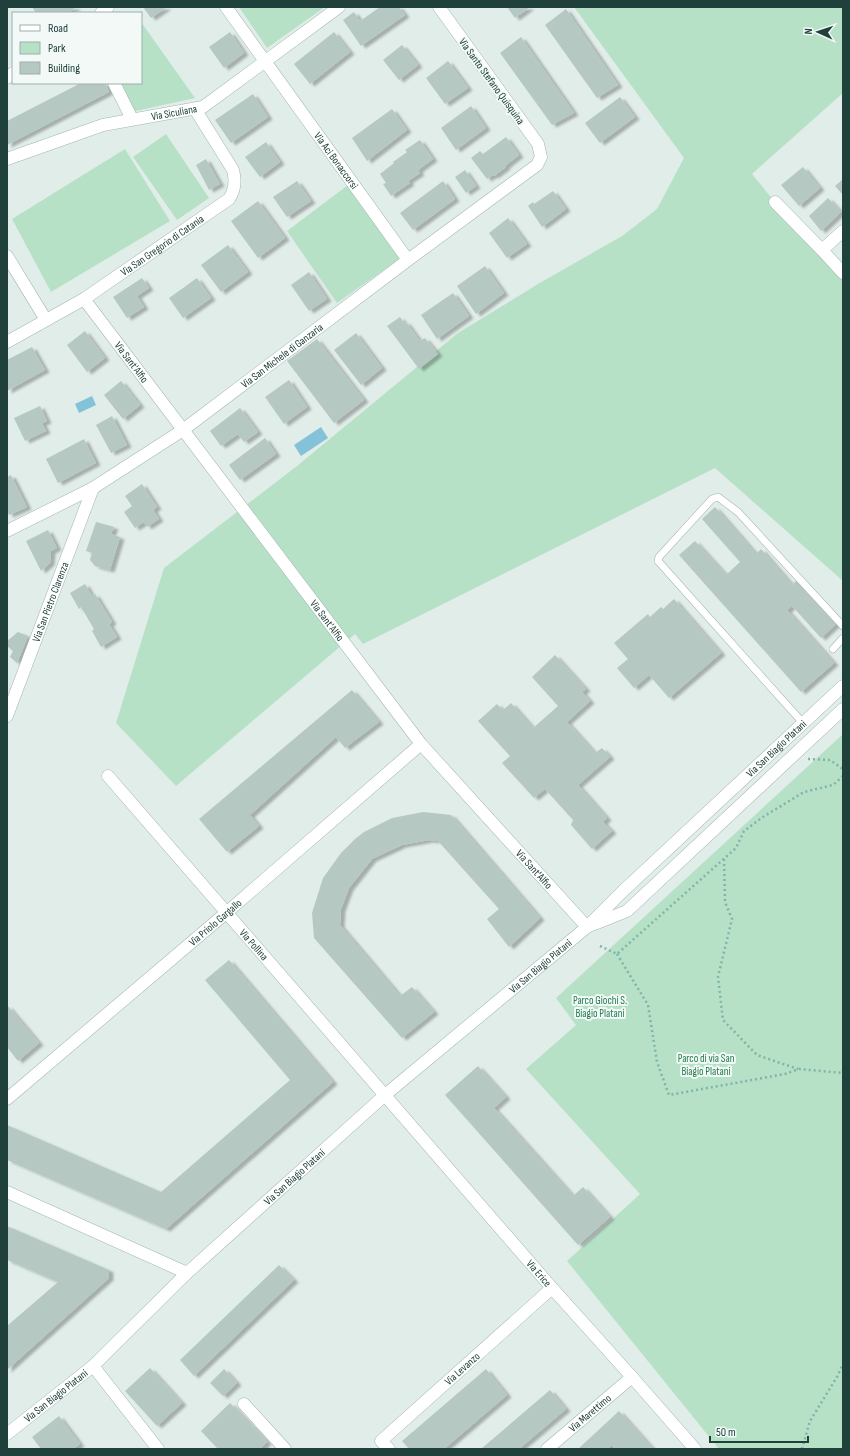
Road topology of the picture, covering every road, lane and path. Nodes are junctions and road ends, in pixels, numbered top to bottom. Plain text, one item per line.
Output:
1 (226, 7) edge
2 (339, 7) edge
3 (439, 7) edge
4 (264, 61) junction
5 (114, 84) edge
6 (195, 110) junction
7 (132, 119) junction
8 (541, 157) joint
9 (7, 159) edge
10 (775, 202) dead end
11 (843, 231) edge
12 (822, 250) junction
13 (7, 256) edge
14 (408, 260) junction
15 (843, 273) edge
16 (84, 299) junction
17 (46, 320) junction
18 (7, 342) edge
19 (183, 430) junction
20 (93, 488) junction
21 (7, 531) edge
22 (843, 626) edge
23 (843, 638) edge
24 (833, 649) dead end
25 (843, 686) edge
26 (843, 709) edge
27 (7, 716) edge
28 (803, 723) junction
29 (421, 744) junction
30 (791, 758) junction
31 (843, 769) edge
32 (108, 776) dead end
33 (843, 776) edge
34 (724, 859) junction
35 (622, 891) junction
36 (636, 903) junction
37 (226, 913) junction
38 (587, 927) junction
39 (600, 946) dead end
40 (618, 954) junction
41 (799, 1069) junction
42 (843, 1074) edge
43 (385, 1095) junction
44 (7, 1099) edge
45 (7, 1192) edge
46 (187, 1273) junction
47 (552, 1288) junction
48 (843, 1364) edge
49 (93, 1366) junction
50 (632, 1377) junction
51 (244, 1404) dead end
52 (7, 1434) edge
53 (158, 1449) edge
54 (286, 1449) edge
55 (389, 1449) edge
56 (547, 1449) edge
57 (695, 1449) edge
58 (802, 1449) edge

1 - 4 street, Via Aci Bonaccorsi
2 - 4 street, Via Siculiana
3 - 8 street, Via Santo Stefano Quisquina
4 - 6 street, Via Siculiana
4 - 14 street, Via Aci Bonaccorsi
5 - 7 street
6 - 7 street, Via Siculiana
6 - 16 street, Via San Gregorio di Catania
7 - 9 street, Via Siculiana
8 - 14 street, Via San Michele di Ganzaria
10 - 12 street
11 - 12 street
12 - 15 street
13 - 17 street
14 - 19 street, Via San Michele di Ganzaria
16 - 17 street, Via San Gregorio di Catania
16 - 19 street, Via Sant'Alfio
17 - 18 street, Via San Gregorio di Catania
19 - 20 street, Via San Michele di Ganzaria
19 - 29 street, Via Sant'Alfio
20 - 21 street, Via San Michele di Ganzaria
20 - 27 street, Via San Pietro Clarenza
22 - 28 lane
23 - 24 lane
25 - 28 street, Via San Biagio Platani
26 - 30 street, Via San Biagio Platani
28 - 35 street, Via San Biagio Platani
29 - 37 street, Via Priolo Gargallo
29 - 38 street, Via Sant'Alfio
30 - 31 path
30 - 36 street, Via San Biagio Platani
32 - 37 street, Via Pollina
33 - 34 path
34 - 40 path
34 - 41 path
35 - 36 street
35 - 38 street, Via San Biagio Platani
36 - 38 street, Via San Biagio Platani
37 - 43 street, Via Pollina
37 - 44 street, Via Priolo Gargallo
38 - 43 street, Via San Biagio Platani
39 - 40 path
40 - 41 path
41 - 42 path
43 - 46 street, Via San Biagio Platani
43 - 47 street, Via Erice
45 - 46 street
46 - 49 street, Via San Biagio Platani
47 - 50 street, Via Erice
47 - 55 street, Via Levanzo
48 - 58 path
49 - 52 street, Via San Biagio Platani
49 - 53 street
50 - 56 street, Via Marettimo
50 - 57 street, Via Erice
51 - 54 street

